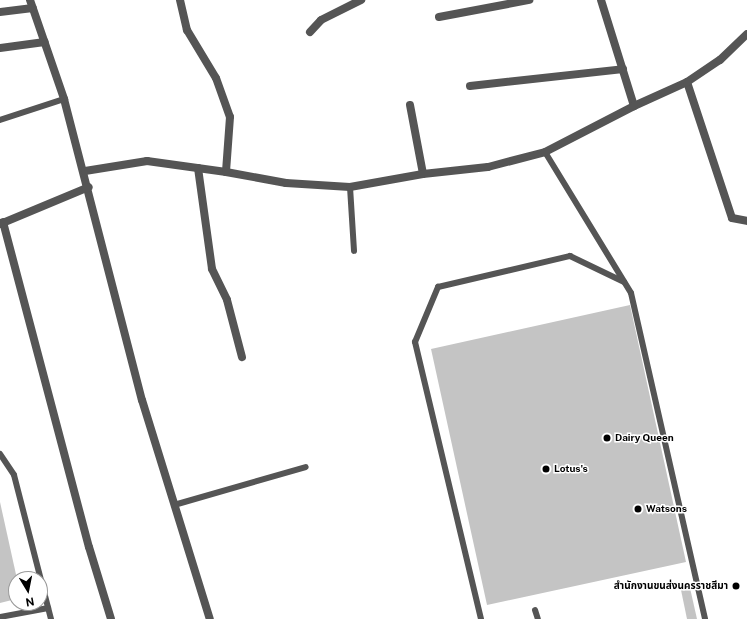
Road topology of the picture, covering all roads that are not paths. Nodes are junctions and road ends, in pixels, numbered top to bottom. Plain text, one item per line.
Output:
1 (30, 0) edge
2 (180, 0) edge
3 (361, 0) edge
4 (529, 0) edge
5 (601, 0) edge
6 (33, 8) junction
7 (0, 12) edge
8 (438, 17) dead end
9 (310, 32) dead end
10 (747, 34) edge
11 (45, 42) junction
12 (0, 48) edge
13 (623, 69) junction
14 (687, 82) junction
15 (470, 86) dead end
16 (64, 99) junction
17 (410, 105) dead end
18 (634, 106) junction
19 (0, 120) edge
20 (545, 152) junction
21 (198, 168) junction
22 (85, 171) junction
23 (226, 172) junction
24 (423, 174) junction
25 (89, 187) junction
26 (350, 187) junction
27 (747, 221) edge
28 (2, 223) edge
29 (354, 251) dead end
30 (624, 282) junction
31 (242, 357) dead end
32 (0, 454) edge
33 (306, 468) dead end
34 (174, 505) junction
35 (39, 571) edge
36 (48, 608) edge
37 (535, 610) dead end
38 (32, 611) edge
39 (0, 617) edge
40 (51, 619) edge
41 (112, 619) edge
42 (210, 619) edge
43 (481, 619) edge
44 (538, 619) edge
45 (705, 619) edge

1 - 6 street
2 - 23 street
3 - 9 street
4 - 8 street
5 - 13 street
6 - 7 street
6 - 11 street
10 - 14 street
11 - 12 street
11 - 16 street
13 - 15 street
13 - 18 street
14 - 18 street
14 - 27 street
16 - 19 lane
16 - 22 street
17 - 24 street
18 - 20 street
20 - 24 street
20 - 30 lane
21 - 22 street
21 - 23 street
21 - 31 street
22 - 25 street
23 - 26 street
24 - 26 street
25 - 28 street
25 - 34 street
26 - 29 lane
28 - 41 street
30 - 43 lane
30 - 45 lane
32 - 35 lane
33 - 34 lane
34 - 42 street
36 - 40 lane
37 - 44 lane
38 - 39 lane

